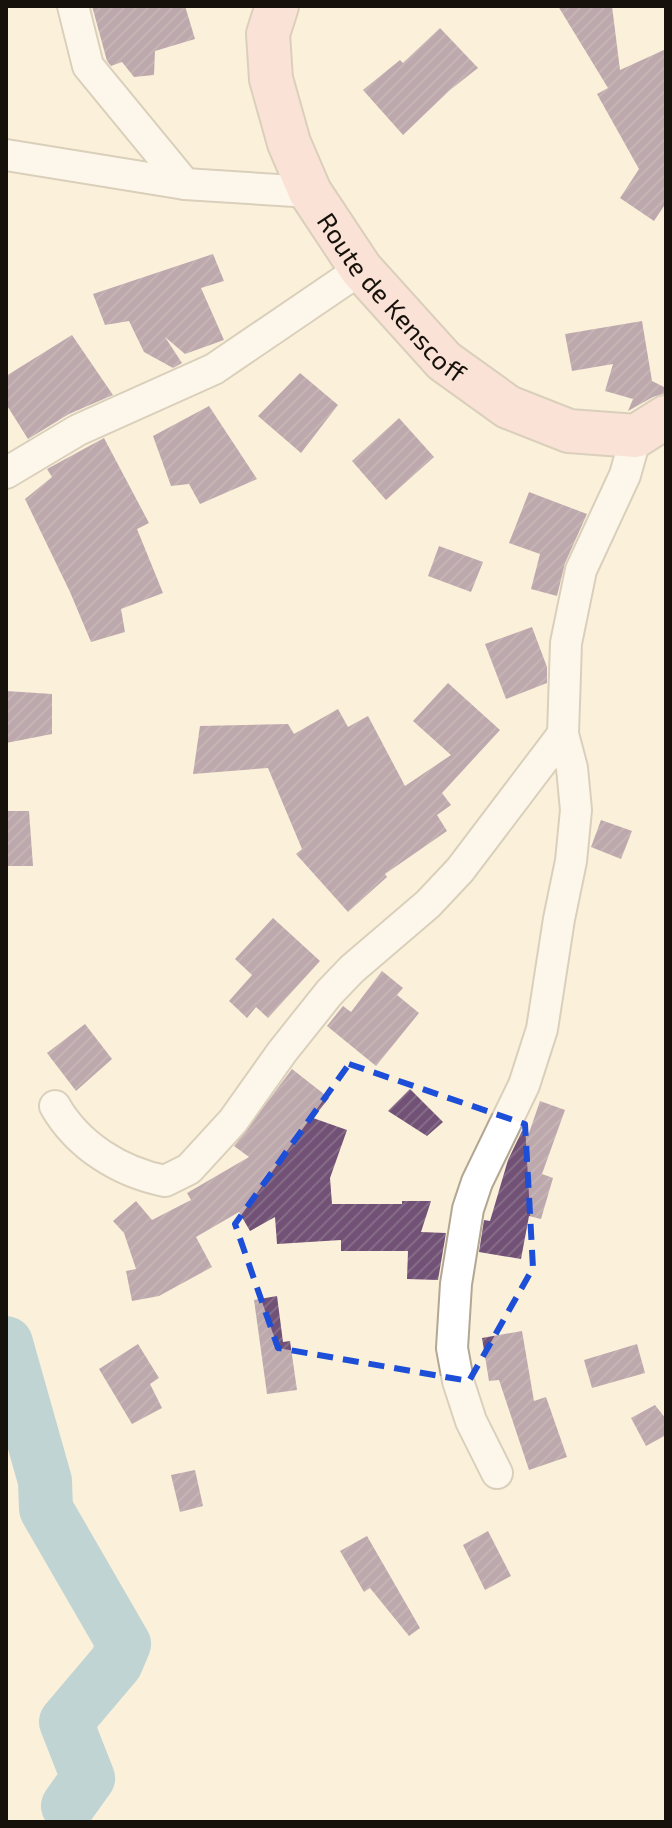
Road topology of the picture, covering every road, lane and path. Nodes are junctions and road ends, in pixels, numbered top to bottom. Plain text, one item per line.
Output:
1 (73, 6) edge
2 (277, 6) edge
3 (6, 155) edge
4 (185, 184) junction
5 (310, 192) junction
6 (361, 269) junction
7 (651, 426) edge
8 (6, 473) edge
9 (563, 734) junction
10 (55, 1106) dead end
11 (497, 1473) dead end

1 - 4 street
2 - 5 main road, Route de Kenscoff
3 - 4 street
4 - 5 street
5 - 6 main road, Route de Kenscoff
6 - 7 main road, Route de Kenscoff
6 - 8 street
7 - 9 street
9 - 10 street
9 - 11 street

